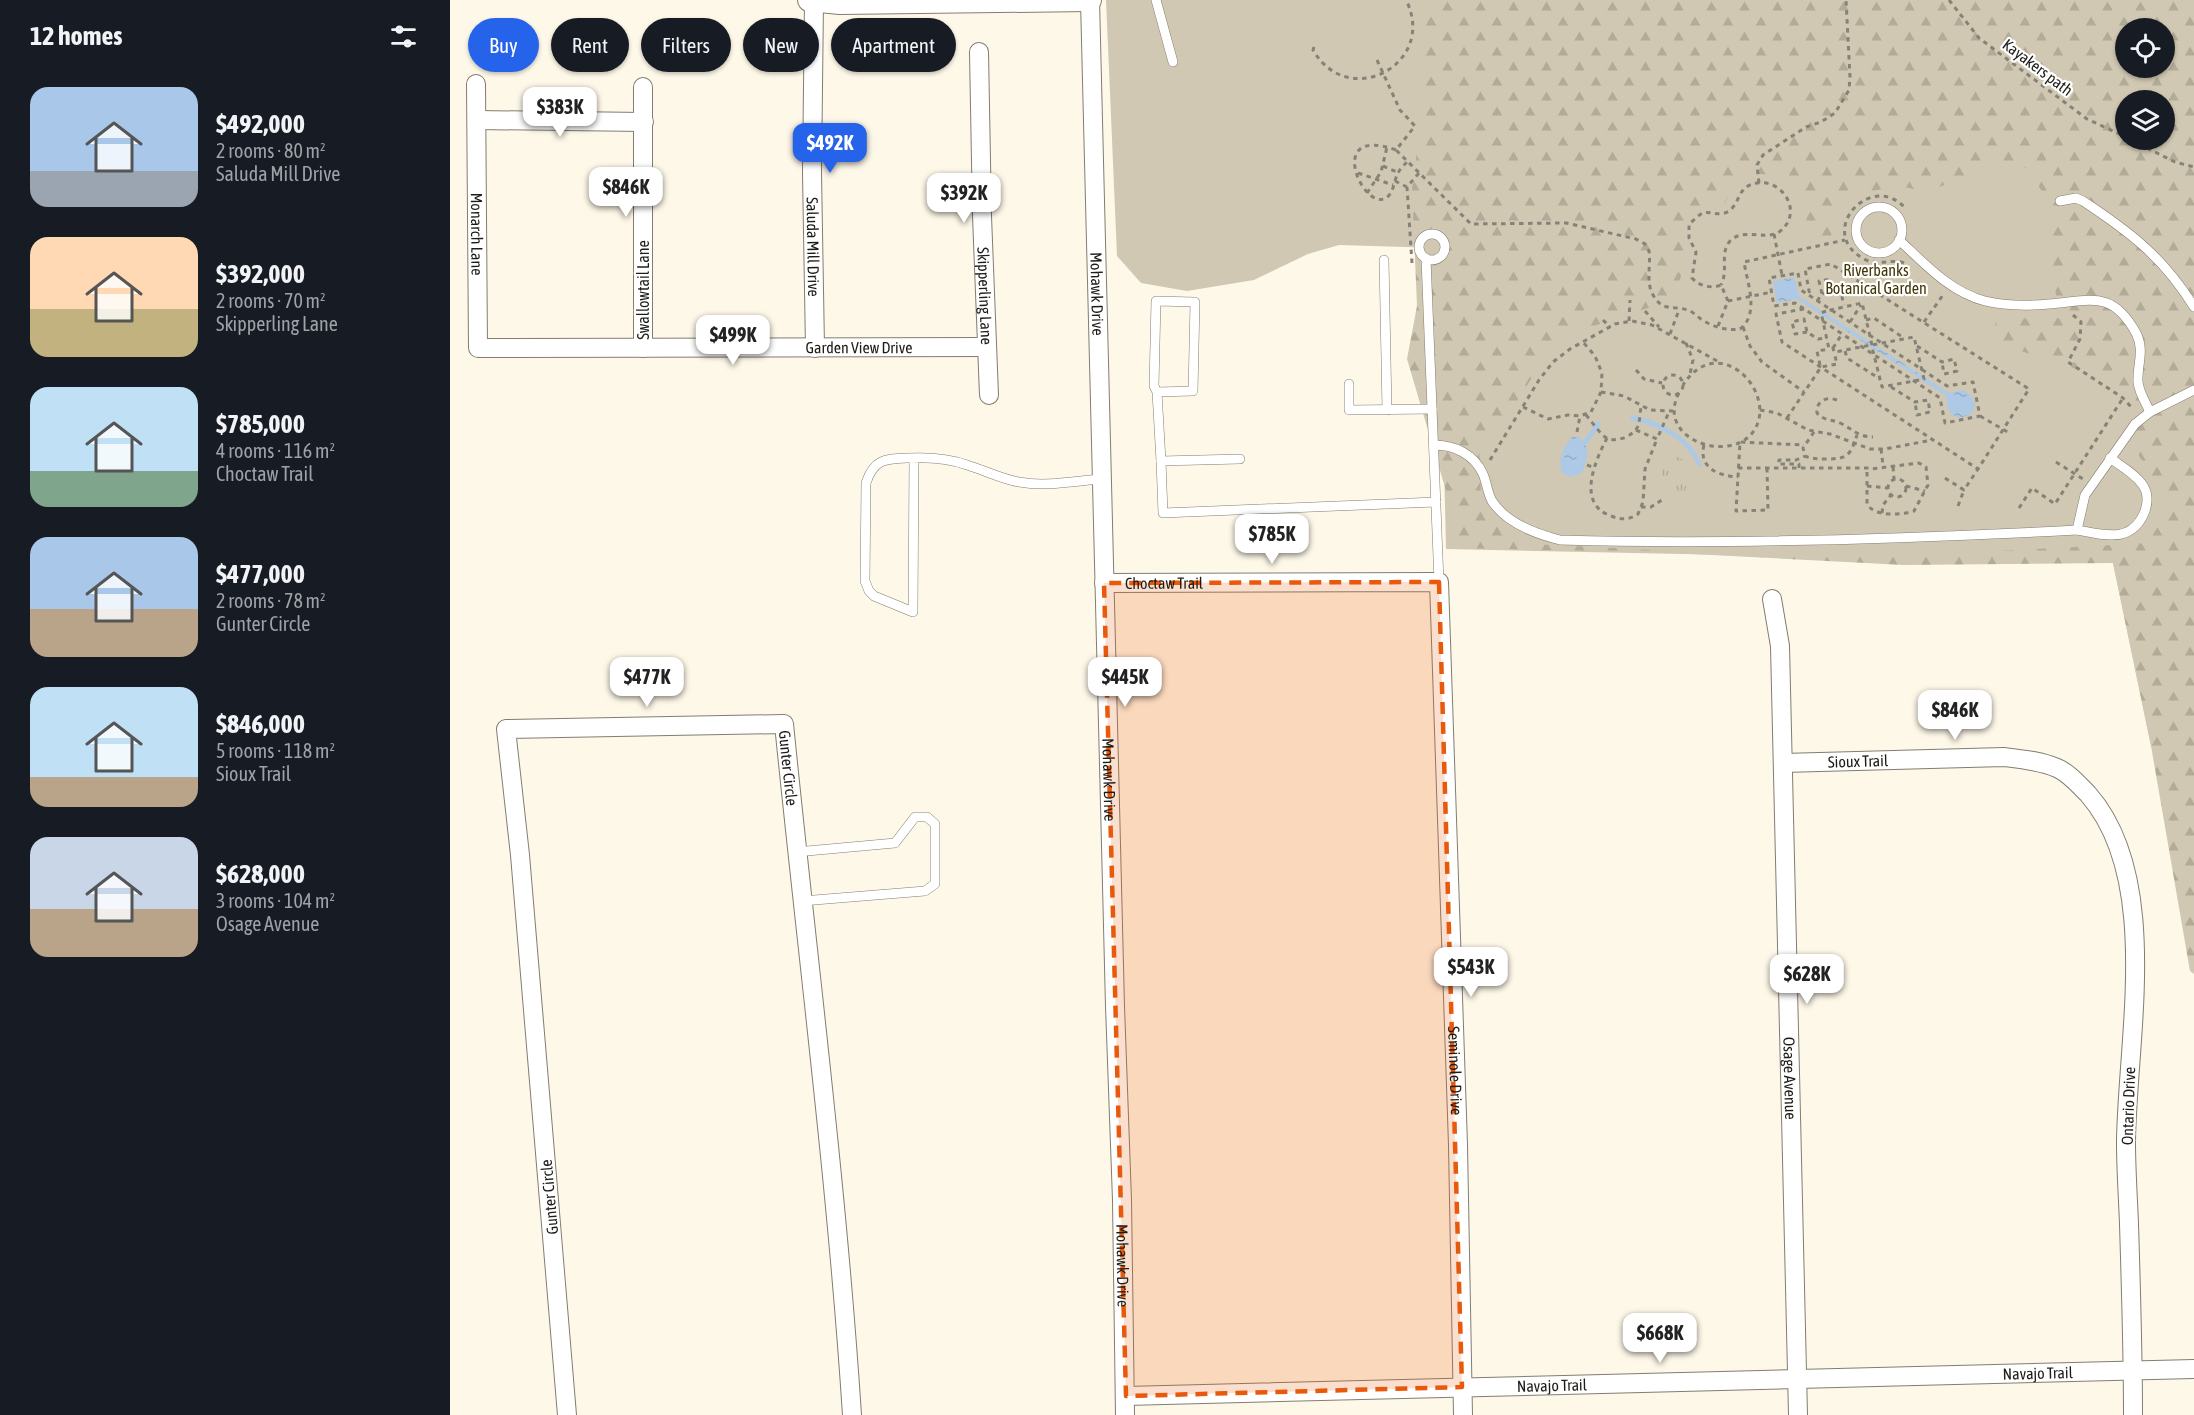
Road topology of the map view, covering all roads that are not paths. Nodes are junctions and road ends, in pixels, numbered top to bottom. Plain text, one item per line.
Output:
1 (1090, 0) edge
2 (1156, 0) edge
3 (812, 1) edge
4 (979, 52) dead end
5 (1173, 62) dead end
6 (476, 84) dead end
7 (644, 87) dead end
8 (477, 120) junction
9 (644, 122) junction
10 (2060, 201) dead end
11 (1899, 240) junction
12 (1426, 259) dead end
13 (1384, 260) dead end
14 (2194, 307) edge
15 (987, 347) junction
16 (478, 348) joint
17 (643, 348) junction
18 (815, 348) junction
19 (1349, 384) dead end
20 (1156, 389) junction
21 (2194, 390) edge
22 (989, 395) dead end
23 (1432, 409) junction
24 (1387, 410) junction
25 (2150, 412) junction
26 (1434, 444) junction
27 (914, 458) junction
28 (2110, 458) junction
29 (1240, 459) dead end
30 (1161, 461) junction
31 (1101, 479) junction
32 (1436, 502) junction
33 (2077, 530) junction
34 (1439, 582) junction
35 (1104, 583) junction
36 (1772, 599) dead end
37 (1783, 763) junction
38 (2096, 804) joint
39 (796, 852) junction
40 (801, 901) junction
41 (2194, 1368) edge
42 (2133, 1370) junction
43 (1797, 1378) junction
44 (1462, 1387) junction
45 (1126, 1396) junction
46 (567, 1415) edge
47 (852, 1415) edge
48 (1125, 1415) edge
49 (1463, 1415) edge
50 (1798, 1415) edge
51 (2133, 1415) edge

1 - 3 street
1 - 31 street, Mohawk Drive
2 - 5 lane
3 - 18 street, Saluda Mill Drive
4 - 15 street, Skipperling Lane
6 - 8 street, Monarch Lane
7 - 9 street, Swallowtail Lane
8 - 9 street
8 - 16 street, Monarch Lane
9 - 17 street, Swallowtail Lane
10 - 14 lane
11 - 11 lane
11 - 25 lane
12 - 23 lane
13 - 24 lane
15 - 18 street, Garden View Drive
15 - 22 street, Skipperling Lane
16 - 17 street, Garden View Drive
17 - 18 street, Garden View Drive
19 - 24 lane
20 - 20 lane
20 - 30 lane
21 - 25 lane
23 - 24 lane
23 - 26 lane
25 - 28 lane
26 - 32 lane
26 - 33 lane
27 - 27 lane
27 - 31 lane
28 - 33 lane
28 - 33 lane
29 - 30 lane
30 - 32 lane
31 - 35 street, Mohawk Drive
32 - 34 lane
34 - 35 street, Choctaw Trail
34 - 44 street, Seminole Drive
35 - 45 street, Mohawk Drive
36 - 37 street, Osage Avenue
37 - 38 street, Sioux Trail
37 - 43 street, Osage Avenue
38 - 42 street, Ontario Drive
39 - 40 street, Gunter Circle
39 - 40 lane
39 - 46 street, Gunter Circle
40 - 47 street, Gunter Circle
41 - 42 street, Navajo Trail
42 - 43 street, Navajo Trail
42 - 51 street, Ontario Drive
43 - 44 street, Navajo Trail
43 - 50 street, Osage Avenue
44 - 45 street, Navajo Trail
44 - 49 street, Seminole Drive
45 - 48 street, Mohawk Drive

